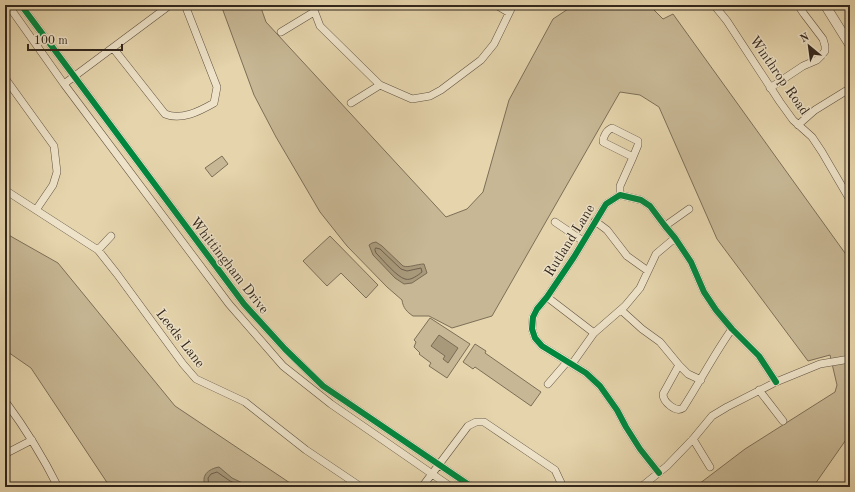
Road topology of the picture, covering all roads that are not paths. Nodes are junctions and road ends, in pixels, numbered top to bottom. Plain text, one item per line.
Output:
1 (8, 5) edge
2 (21, 5) edge
3 (170, 5) edge
4 (185, 5) edge
5 (496, 5) edge
6 (513, 5) edge
7 (714, 5) edge
8 (798, 5) edge
9 (825, 5) edge
10 (313, 8) edge
11 (508, 12) junction
12 (281, 32) dead end
13 (850, 45) edge
14 (113, 48) junction
15 (73, 77) junction
16 (5, 78) edge
17 (64, 84) junction
18 (380, 85) junction
19 (770, 88) junction
20 (849, 89) dead end
21 (351, 103) dead end
22 (798, 125) junction
23 (633, 157) junction
24 (847, 187) edge
25 (5, 190) edge
26 (620, 195) junction
27 (850, 200) edge
28 (689, 209) dead end
29 (36, 210) junction
30 (595, 221) junction
31 (555, 222) dead end
32 (665, 226) junction
33 (111, 236) dead end
34 (675, 238) junction
35 (583, 241) junction
36 (98, 250) junction
37 (648, 271) junction
38 (547, 297) junction
39 (621, 310) junction
40 (732, 329) junction
41 (594, 333) junction
42 (850, 359) edge
43 (570, 363) junction
44 (679, 365) junction
45 (701, 380) junction
46 (776, 382) junction
47 (548, 384) dead end
48 (759, 390) junction
49 (5, 401) edge
50 (783, 421) dead end
51 (692, 439) junction
52 (32, 440) junction
53 (5, 454) edge
54 (439, 464) junction
55 (710, 467) dead end
56 (432, 473) junction
57 (659, 473) junction
58 (58, 487) edge
59 (361, 487) edge
60 (422, 487) edge
61 (452, 487) edge
62 (472, 487) edge
63 (564, 487) edge
64 (641, 487) edge

1 - 17 street, Whittingham Drive
2 - 15 street, Whittingham Drive
3 - 14 street
4 - 14 street
5 - 11 street
6 - 11 street
7 - 19 street, Winthrop Road
8 - 19 street
9 - 13 street
10 - 12 street
10 - 18 street
11 - 18 street
14 - 15 street
15 - 17 street
15 - 54 street, Whittingham Drive
16 - 29 street
17 - 56 street, Whittingham Drive
18 - 21 street
19 - 22 street, Winthrop Road
20 - 22 street
22 - 24 street, Winthrop Road
23 - 23 street
23 - 26 street
24 - 27 street, Winthrop Road
25 - 29 street, Leeds Lane
26 - 30 street, Rutland Lane
26 - 32 street
28 - 32 street
29 - 36 street, Leeds Lane
30 - 35 street, Rutland Lane
30 - 37 street, Rutland Lane
31 - 35 street
32 - 34 street
33 - 36 street
34 - 37 street
34 - 40 street
35 - 38 street, Rutland Lane
36 - 59 street, Leeds Lane
37 - 39 street
38 - 41 street
38 - 43 street, Rutland Lane
39 - 41 street
39 - 44 street
40 - 45 street
40 - 46 street
41 - 43 street
42 - 46 street
43 - 47 street
43 - 57 street, Rutland Lane
44 - 45 street
44 - 45 street
46 - 48 street
48 - 50 street
48 - 51 street
49 - 52 street
51 - 55 street
51 - 57 street
52 - 53 street
52 - 58 street
54 - 56 street
54 - 62 street, Whittingham Drive
54 - 63 street
56 - 60 street
56 - 61 street, Whittingham Drive
57 - 64 street

